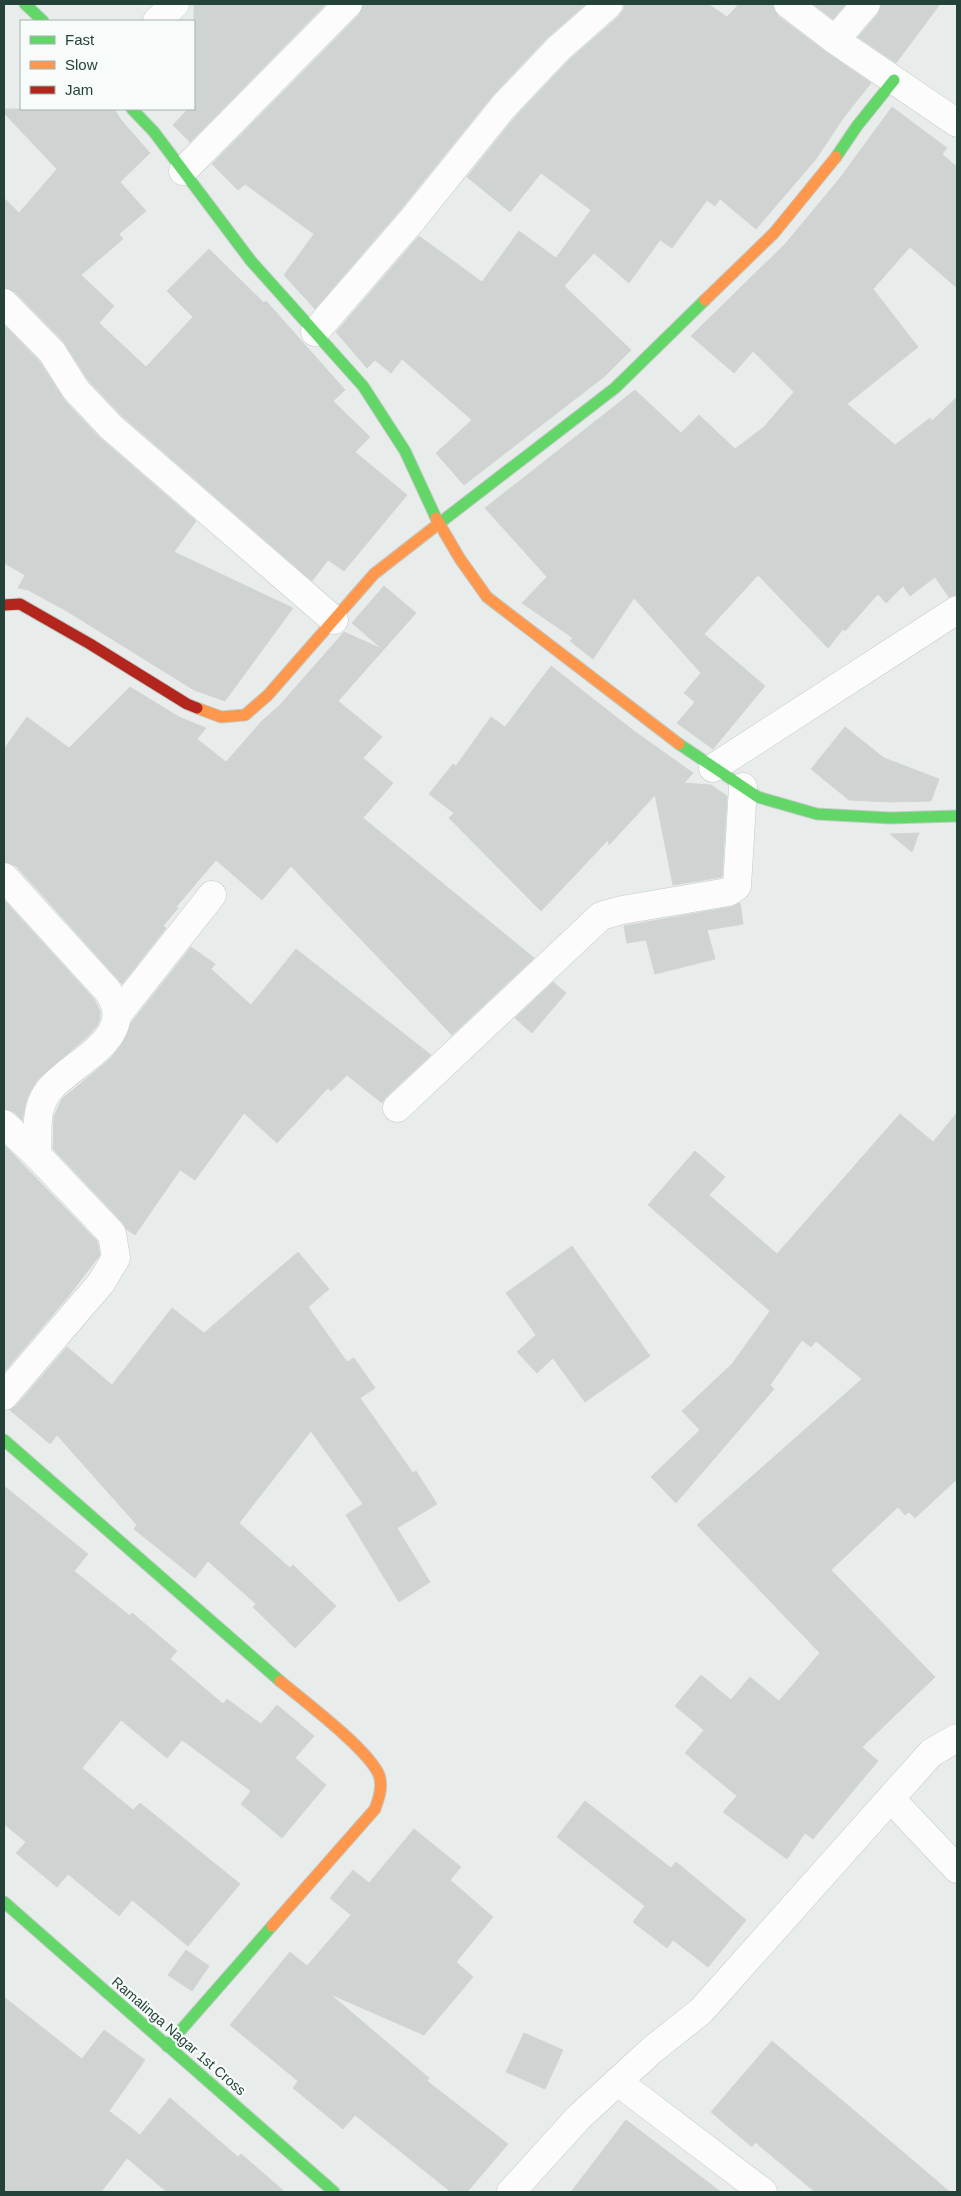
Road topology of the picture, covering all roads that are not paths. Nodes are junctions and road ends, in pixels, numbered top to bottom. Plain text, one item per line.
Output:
1 (25, 4) edge
2 (175, 4) edge
3 (348, 4) edge
4 (609, 4) edge
5 (788, 4) edge
6 (866, 4) edge
7 (42, 20) edge
8 (158, 20) edge
9 (835, 40) junction
10 (894, 80) junction
11 (133, 110) edge
12 (957, 123) edge
13 (183, 171) junction
14 (4, 303) edge
15 (315, 332) junction
16 (439, 524) junction
17 (4, 606) edge
18 (957, 610) edge
19 (334, 620) junction
20 (713, 768) junction
21 (743, 787) junction
22 (957, 816) edge
23 (4, 877) edge
24 (212, 895) dead end
25 (118, 1014) junction
26 (397, 1108) dead end
27 (4, 1124) edge
28 (37, 1155) junction
29 (4, 1396) edge
30 (4, 1440) edge
31 (957, 1738) edge
32 (891, 1799) junction
33 (957, 1869) edge
34 (4, 1902) edge
35 (167, 2046) junction
36 (618, 2082) junction
37 (334, 2192) edge
38 (511, 2192) edge
39 (763, 2192) edge

1 - 7 street
2 - 8 street
3 - 13 street
4 - 15 street
5 - 9 street
6 - 9 street
9 - 10 street
10 - 12 street
10 - 16 street
11 - 13 street
13 - 15 street
14 - 19 street
15 - 16 street
16 - 19 street
16 - 20 street
17 - 19 street
18 - 20 street
20 - 21 street
21 - 22 street
21 - 26 street
23 - 25 street
24 - 25 street
25 - 28 street
27 - 28 street
28 - 29 street
30 - 35 street
31 - 32 street
32 - 33 street
32 - 36 street
34 - 35 street, Ramalinga Nagar 1st Cross
35 - 37 street, Ramalinga Nagar 1st Cross
36 - 38 street
36 - 39 street

